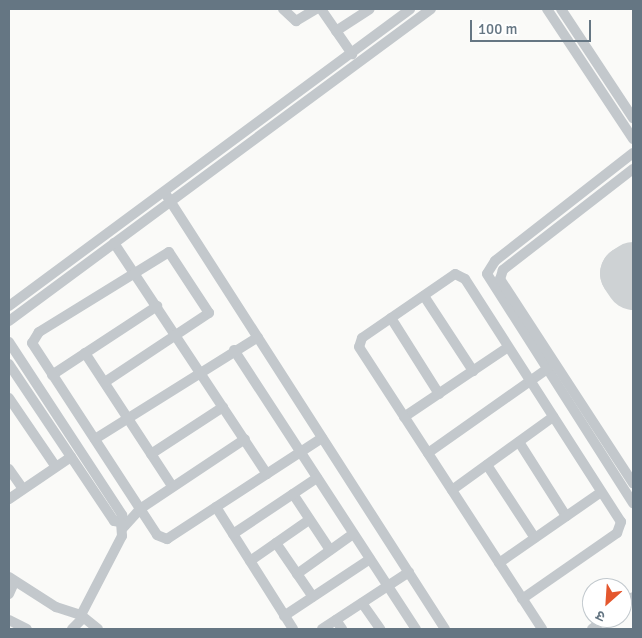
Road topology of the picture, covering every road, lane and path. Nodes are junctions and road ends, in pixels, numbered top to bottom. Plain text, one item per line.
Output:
1 (283, 9) edge
2 (316, 9) edge
3 (322, 9) edge
4 (370, 9) edge
5 (410, 9) edge
6 (431, 9) edge
7 (548, 9) edge
8 (560, 9) edge
9 (336, 31) junction
10 (352, 54) junction
11 (633, 118) edge
12 (633, 139) edge
13 (633, 153) edge
14 (633, 169) edge
15 (165, 193) junction
16 (172, 203) junction
17 (114, 243) junction
18 (135, 272) junction
19 (424, 296) junction
20 (9, 306) edge
21 (157, 306) junction
22 (391, 318) junction
23 (9, 321) edge
24 (177, 337) junction
25 (258, 337) junction
26 (9, 342) edge
27 (508, 346) junction
28 (234, 350) junction
29 (85, 352) junction
30 (9, 364) edge
31 (547, 369) junction
32 (473, 371) junction
33 (201, 372) junction
34 (52, 375) junction
35 (530, 381) junction
36 (105, 382) junction
37 (439, 394) junction
38 (9, 398) edge
39 (224, 407) junction
40 (404, 417) junction
41 (553, 417) junction
42 (128, 419) junction
43 (322, 438) junction
44 (95, 439) junction
45 (244, 439) junction
46 (519, 442) junction
47 (300, 453) junction
48 (428, 453) junction
49 (151, 454) junction
50 (71, 457) junction
51 (487, 465) junction
52 (56, 467) junction
53 (9, 469) edge
54 (267, 474) junction
55 (317, 478) junction
56 (633, 483) edge
57 (172, 486) junction
58 (22, 490) junction
59 (452, 490) junction
60 (601, 492) junction
61 (293, 494) junction
62 (9, 499) edge
63 (633, 503) edge
64 (216, 507) junction
65 (140, 509) junction
66 (566, 516) junction
67 (310, 520) junction
68 (122, 525) junction
69 (233, 534) junction
70 (353, 534) junction
71 (536, 538) junction
72 (276, 543) junction
73 (330, 550) junction
74 (370, 559) junction
75 (250, 561) junction
76 (499, 563) junction
77 (408, 572) junction
78 (297, 574) junction
79 (11, 580) edge
80 (388, 586) junction
81 (9, 594) edge
82 (312, 597) junction
83 (522, 599) junction
84 (362, 603) junction
85 (284, 616) junction
86 (82, 617) junction
87 (9, 620) edge
88 (336, 620) junction
89 (27, 629) edge
90 (72, 629) edge
91 (98, 629) edge
92 (293, 629) edge
93 (322, 629) edge
94 (342, 629) edge
95 (380, 629) edge
96 (416, 629) edge
97 (445, 629) edge
98 (542, 629) edge

1 - 2 street
3 - 9 street
4 - 9 street
5 - 10 street
6 - 16 street
7 - 12 street
8 - 11 street
9 - 10 street
10 - 15 street
13 - 31 street
14 - 56 street
15 - 16 street
15 - 20 street
16 - 17 street
16 - 25 street
17 - 18 street
17 - 23 street
18 - 21 street
18 - 24 street
18 - 34 street
19 - 22 street
19 - 27 street
19 - 32 street
21 - 24 street
21 - 29 street
22 - 37 street
22 - 40 street
24 - 33 street
24 - 36 street
25 - 28 street
25 - 43 street
26 - 68 street
27 - 32 street
27 - 35 street
28 - 33 street
28 - 47 street
29 - 34 street
29 - 36 street
30 - 50 street
31 - 35 street
31 - 63 street
32 - 37 street
33 - 39 street
33 - 42 street
34 - 44 street
35 - 41 street
35 - 48 street
36 - 42 street
37 - 40 street
38 - 52 street
39 - 45 street
39 - 49 street
40 - 48 street
41 - 46 street
41 - 60 street
42 - 44 street
42 - 49 street
43 - 47 street
43 - 77 street
44 - 65 street
45 - 54 street
45 - 57 street
46 - 51 street
46 - 66 street
47 - 54 street
47 - 55 street
48 - 59 street
49 - 57 street
50 - 52 street
50 - 68 street
51 - 59 street
51 - 71 street
52 - 58 street
53 - 58 street
54 - 64 street
55 - 61 street
55 - 70 street
57 - 65 street
58 - 62 street
59 - 76 street
60 - 66 street
60 - 83 street
61 - 67 street
61 - 69 street
64 - 65 street
64 - 69 street
65 - 68 street
66 - 71 street
67 - 72 street
67 - 73 street
68 - 86 street
69 - 75 street
70 - 73 street
70 - 74 street
71 - 76 street
72 - 75 street
72 - 78 street
73 - 78 street
74 - 80 street
74 - 82 street
75 - 85 street
76 - 83 street
77 - 80 street
77 - 97 street
78 - 82 street
79 - 81 street
79 - 86 street
80 - 84 street
80 - 96 street
82 - 85 street
83 - 98 street
84 - 88 street
84 - 95 street
85 - 92 street
86 - 90 street
86 - 91 street
87 - 89 street
88 - 93 street
88 - 94 street

